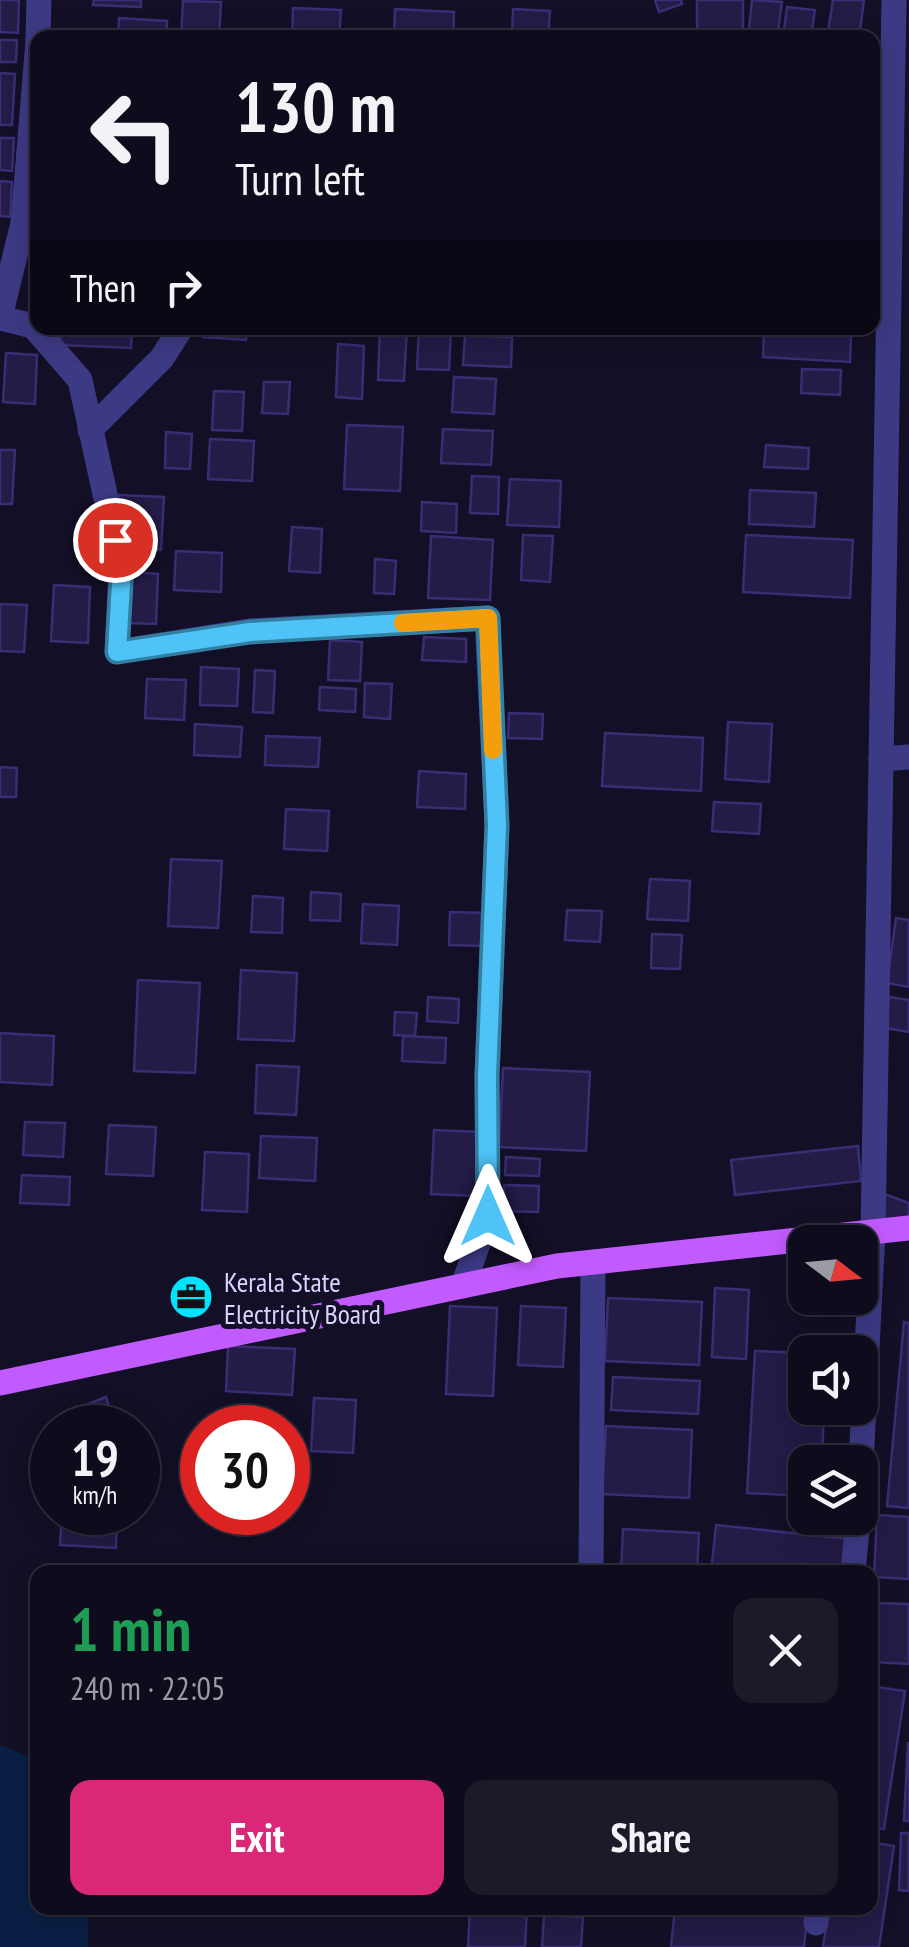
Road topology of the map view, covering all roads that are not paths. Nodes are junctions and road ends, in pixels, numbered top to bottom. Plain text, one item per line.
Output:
1 (39, 0) edge
2 (894, 0) edge
3 (38, 30) edge
4 (30, 137) edge
5 (899, 158) edge
6 (0, 318) edge
7 (30, 326) edge
8 (40, 335) edge
9 (177, 335) edge
10 (90, 430) junction
11 (909, 756) edge
12 (881, 760) junction
13 (873, 1225) edge
14 (909, 1228) edge
15 (878, 1231) edge
16 (788, 1241) edge
17 (593, 1262) junction
18 (463, 1286) junction
19 (869, 1315) edge
20 (0, 1383) edge
21 (862, 1445) edge
22 (856, 1535) edge
23 (591, 1565) edge
24 (854, 1565) edge

1 - 3 street
2 - 5 street
4 - 6 street
5 - 12 street
6 - 7 street
8 - 10 street
9 - 10 street
10 - 18 street
11 - 12 street
12 - 13 street
14 - 15 main road
16 - 17 main road
17 - 18 main road
17 - 23 street
18 - 20 main road
19 - 21 street
22 - 24 street

